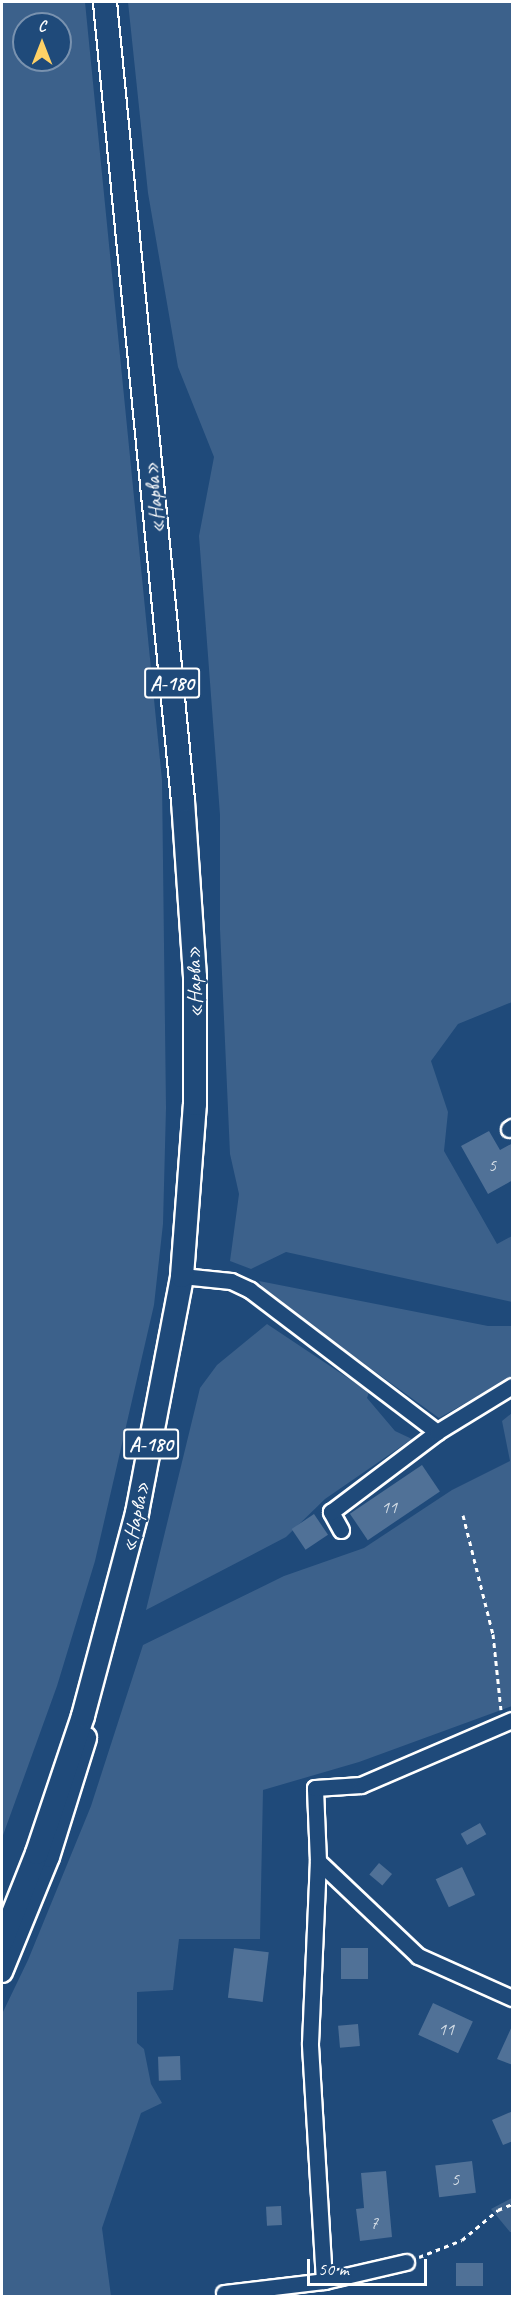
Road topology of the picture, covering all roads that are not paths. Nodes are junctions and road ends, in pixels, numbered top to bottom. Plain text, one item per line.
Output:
1 (105, 2) edge
2 (182, 1276) junction
3 (513, 1386) edge
4 (437, 1432) junction
5 (341, 1530) dead end
6 (114, 1611) junction
7 (101, 1655) junction
8 (507, 1722) edge
9 (318, 1861) junction
10 (2, 1914) edge
11 (2, 1941) edge
12 (2, 1972) edge
13 (513, 1998) edge
14 (406, 2262) road end
15 (324, 2281) junction
16 (224, 2293) dead end

1 - 2 highway, «Нарва» / А-180
2 - 4 street
2 - 6 highway, «Нарва» / А-180
3 - 4 street
4 - 5 street
6 - 7 highway, «Нарва» / А-180
6 - 12 main road
7 - 10 highway
7 - 11 highway, «Нарва» / А-180
8 - 9 street
9 - 13 street
9 - 15 street
14 - 15 street
15 - 16 street

